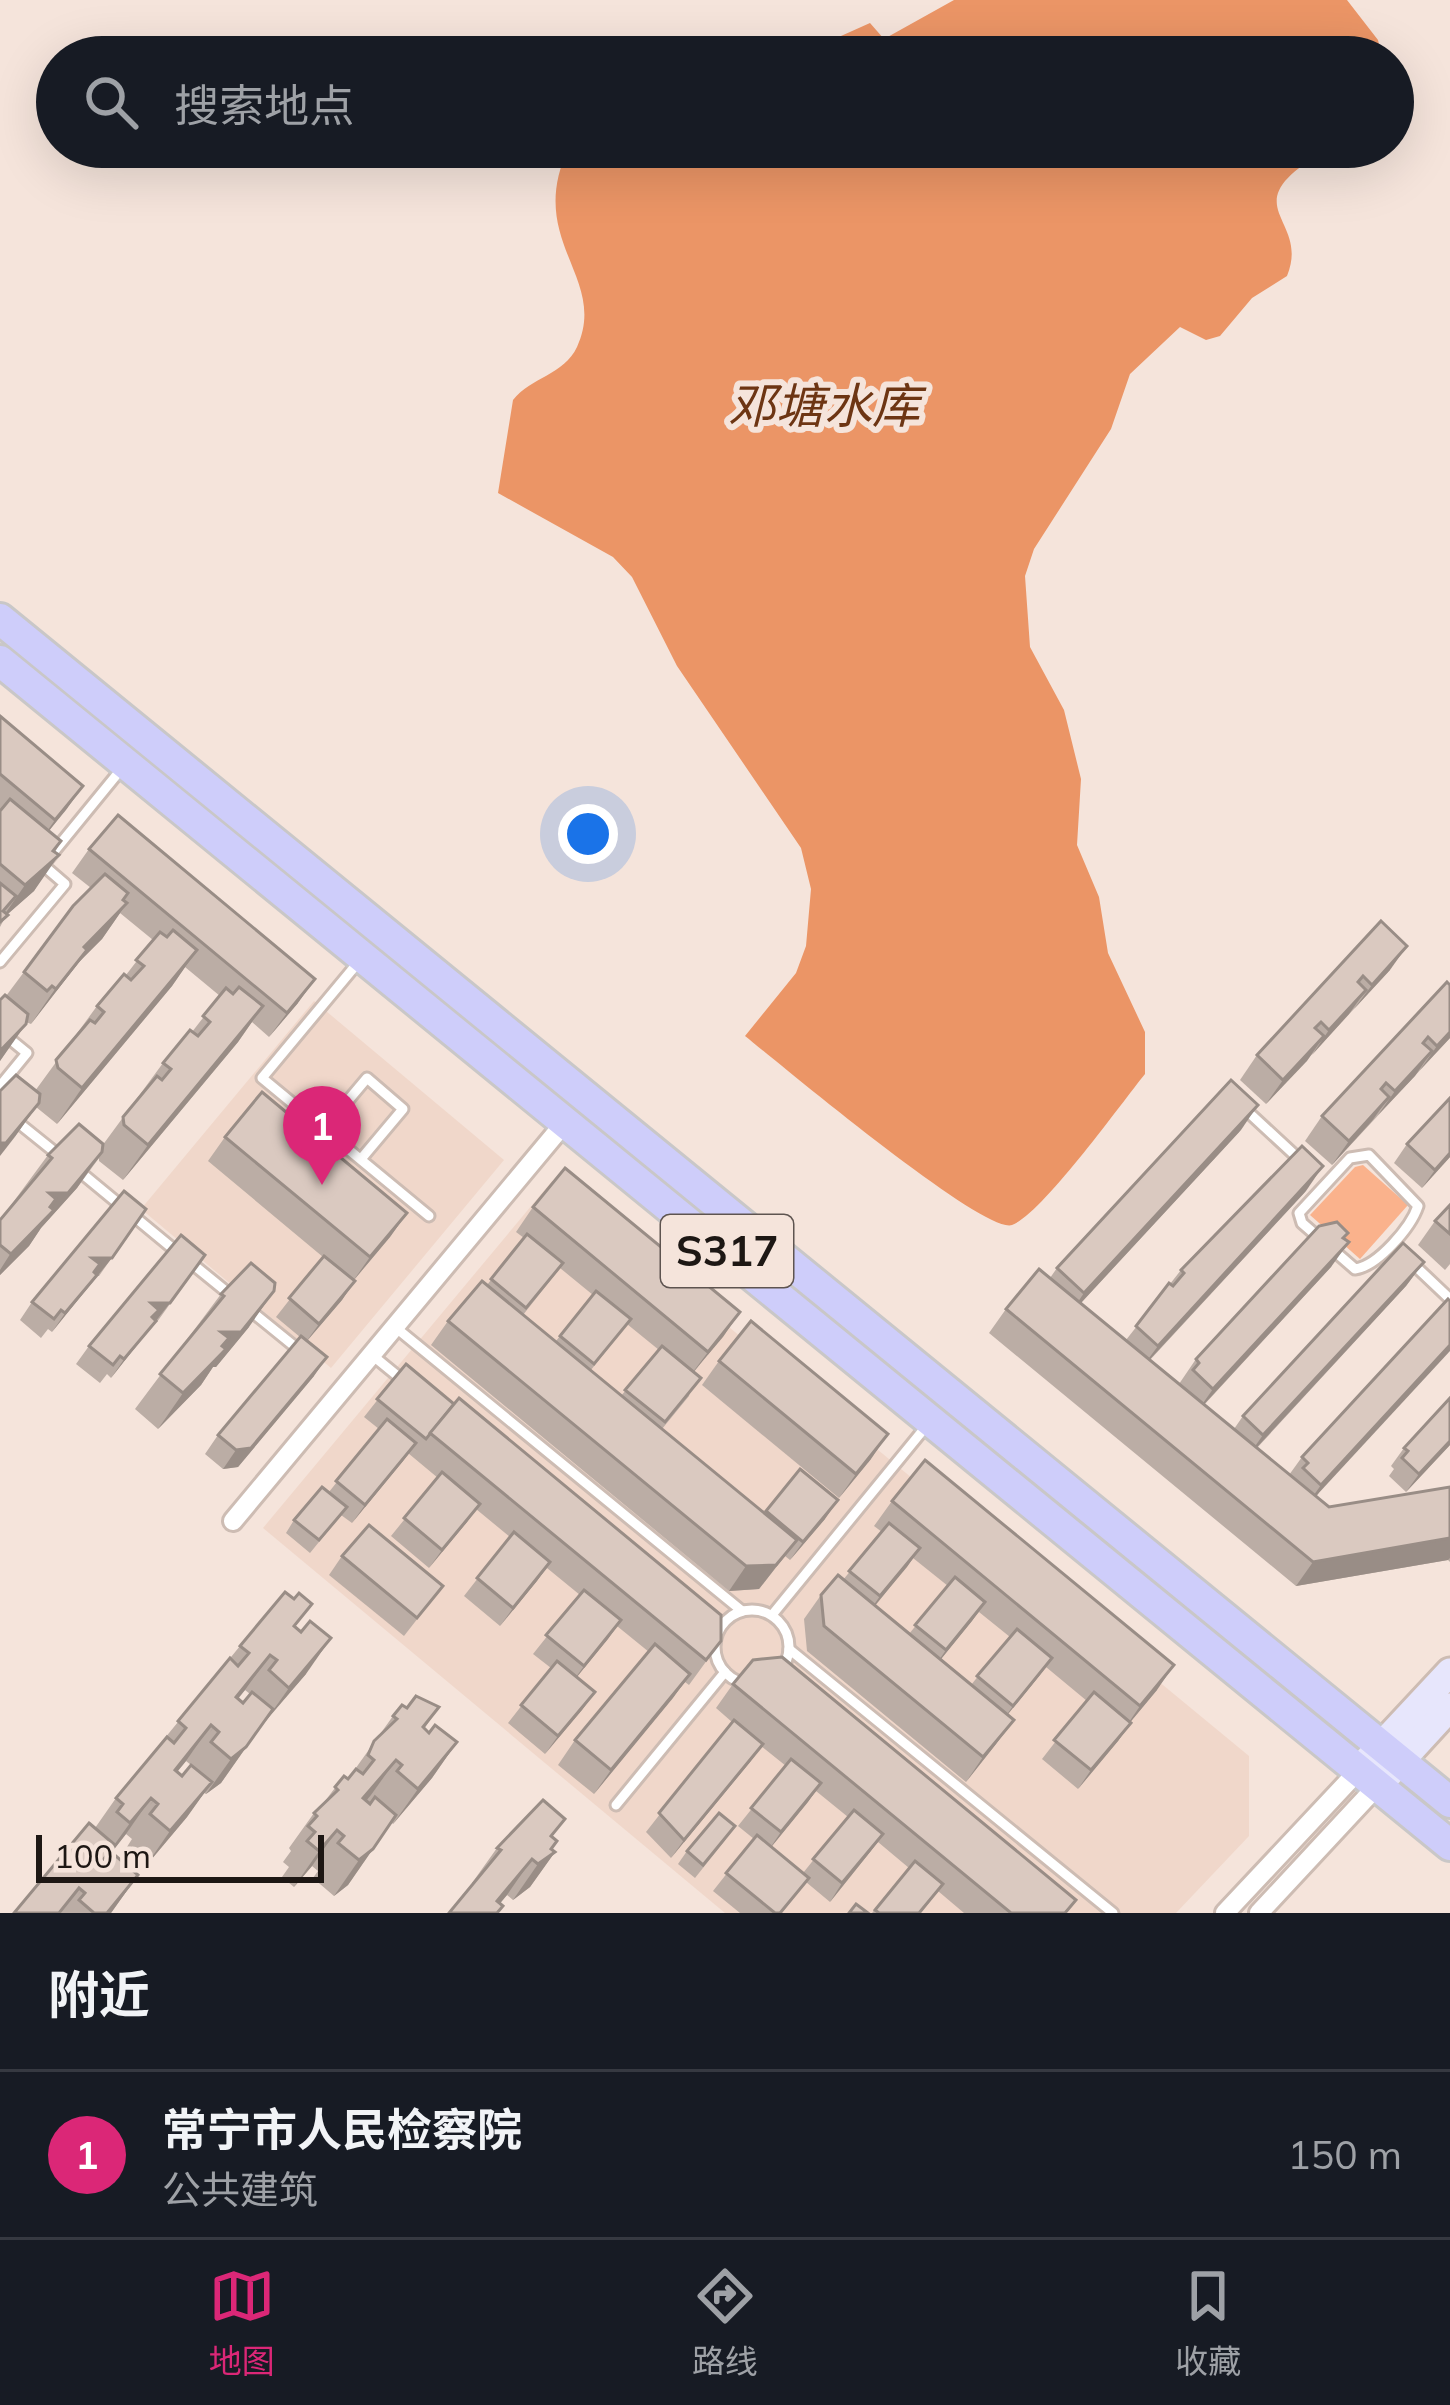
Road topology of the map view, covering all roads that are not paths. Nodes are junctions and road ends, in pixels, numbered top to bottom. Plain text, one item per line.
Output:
1 (0, 619) edge
2 (0, 661) edge
3 (126, 763) junction
4 (364, 955) junction
5 (0, 962) edge
6 (0, 1031) edge
7 (0, 1086) edge
8 (1232, 1097) edge
9 (0, 1108) edge
10 (568, 1120) junction
11 (324, 1129) junction
12 (361, 1159) junction
13 (1325, 1184) junction
14 (429, 1216) dead end
15 (1390, 1243) junction
16 (1450, 1299) edge
17 (395, 1327) junction
18 (302, 1353) edge
19 (372, 1355) junction
20 (408, 1384) edge
21 (932, 1419) junction
22 (233, 1521) dead end
23 (742, 1611) junction
24 (772, 1615) junction
25 (699, 1621) edge
26 (717, 1636) junction
27 (789, 1649) junction
28 (725, 1672) junction
29 (1450, 1672) edge
30 (770, 1679) junction
31 (788, 1694) edge
32 (1450, 1707) edge
33 (1390, 1754) junction
34 (1368, 1778) junction
35 (1450, 1802) edge
36 (616, 1805) dead end
37 (1450, 1845) edge
38 (1113, 1913) edge
39 (1226, 1913) edge
40 (1259, 1913) edge

1 - 33 main road, S317
2 - 3 main road, S317
3 - 4 main road, S317
3 - 5 lane
4 - 10 main road, S317
4 - 11 lane
6 - 7 lane
8 - 13 lane
9 - 18 lane
10 - 17 street
10 - 21 main road, S317
11 - 12 lane
11 - 12 lane
12 - 14 lane
13 - 15 lane
13 - 15 lane
15 - 16 lane
17 - 19 street
17 - 23 lane
19 - 20 lane
19 - 22 street
21 - 24 lane
21 - 34 main road, S317
23 - 24 lane
23 - 26 lane
24 - 27 lane
25 - 26 lane
26 - 28 lane
27 - 30 lane
27 - 38 lane
28 - 30 lane
28 - 36 lane
29 - 33 main road
30 - 31 lane
32 - 33 main road
33 - 34 main road
33 - 35 main road, S317
34 - 37 main road, S317
34 - 39 street
34 - 40 street

